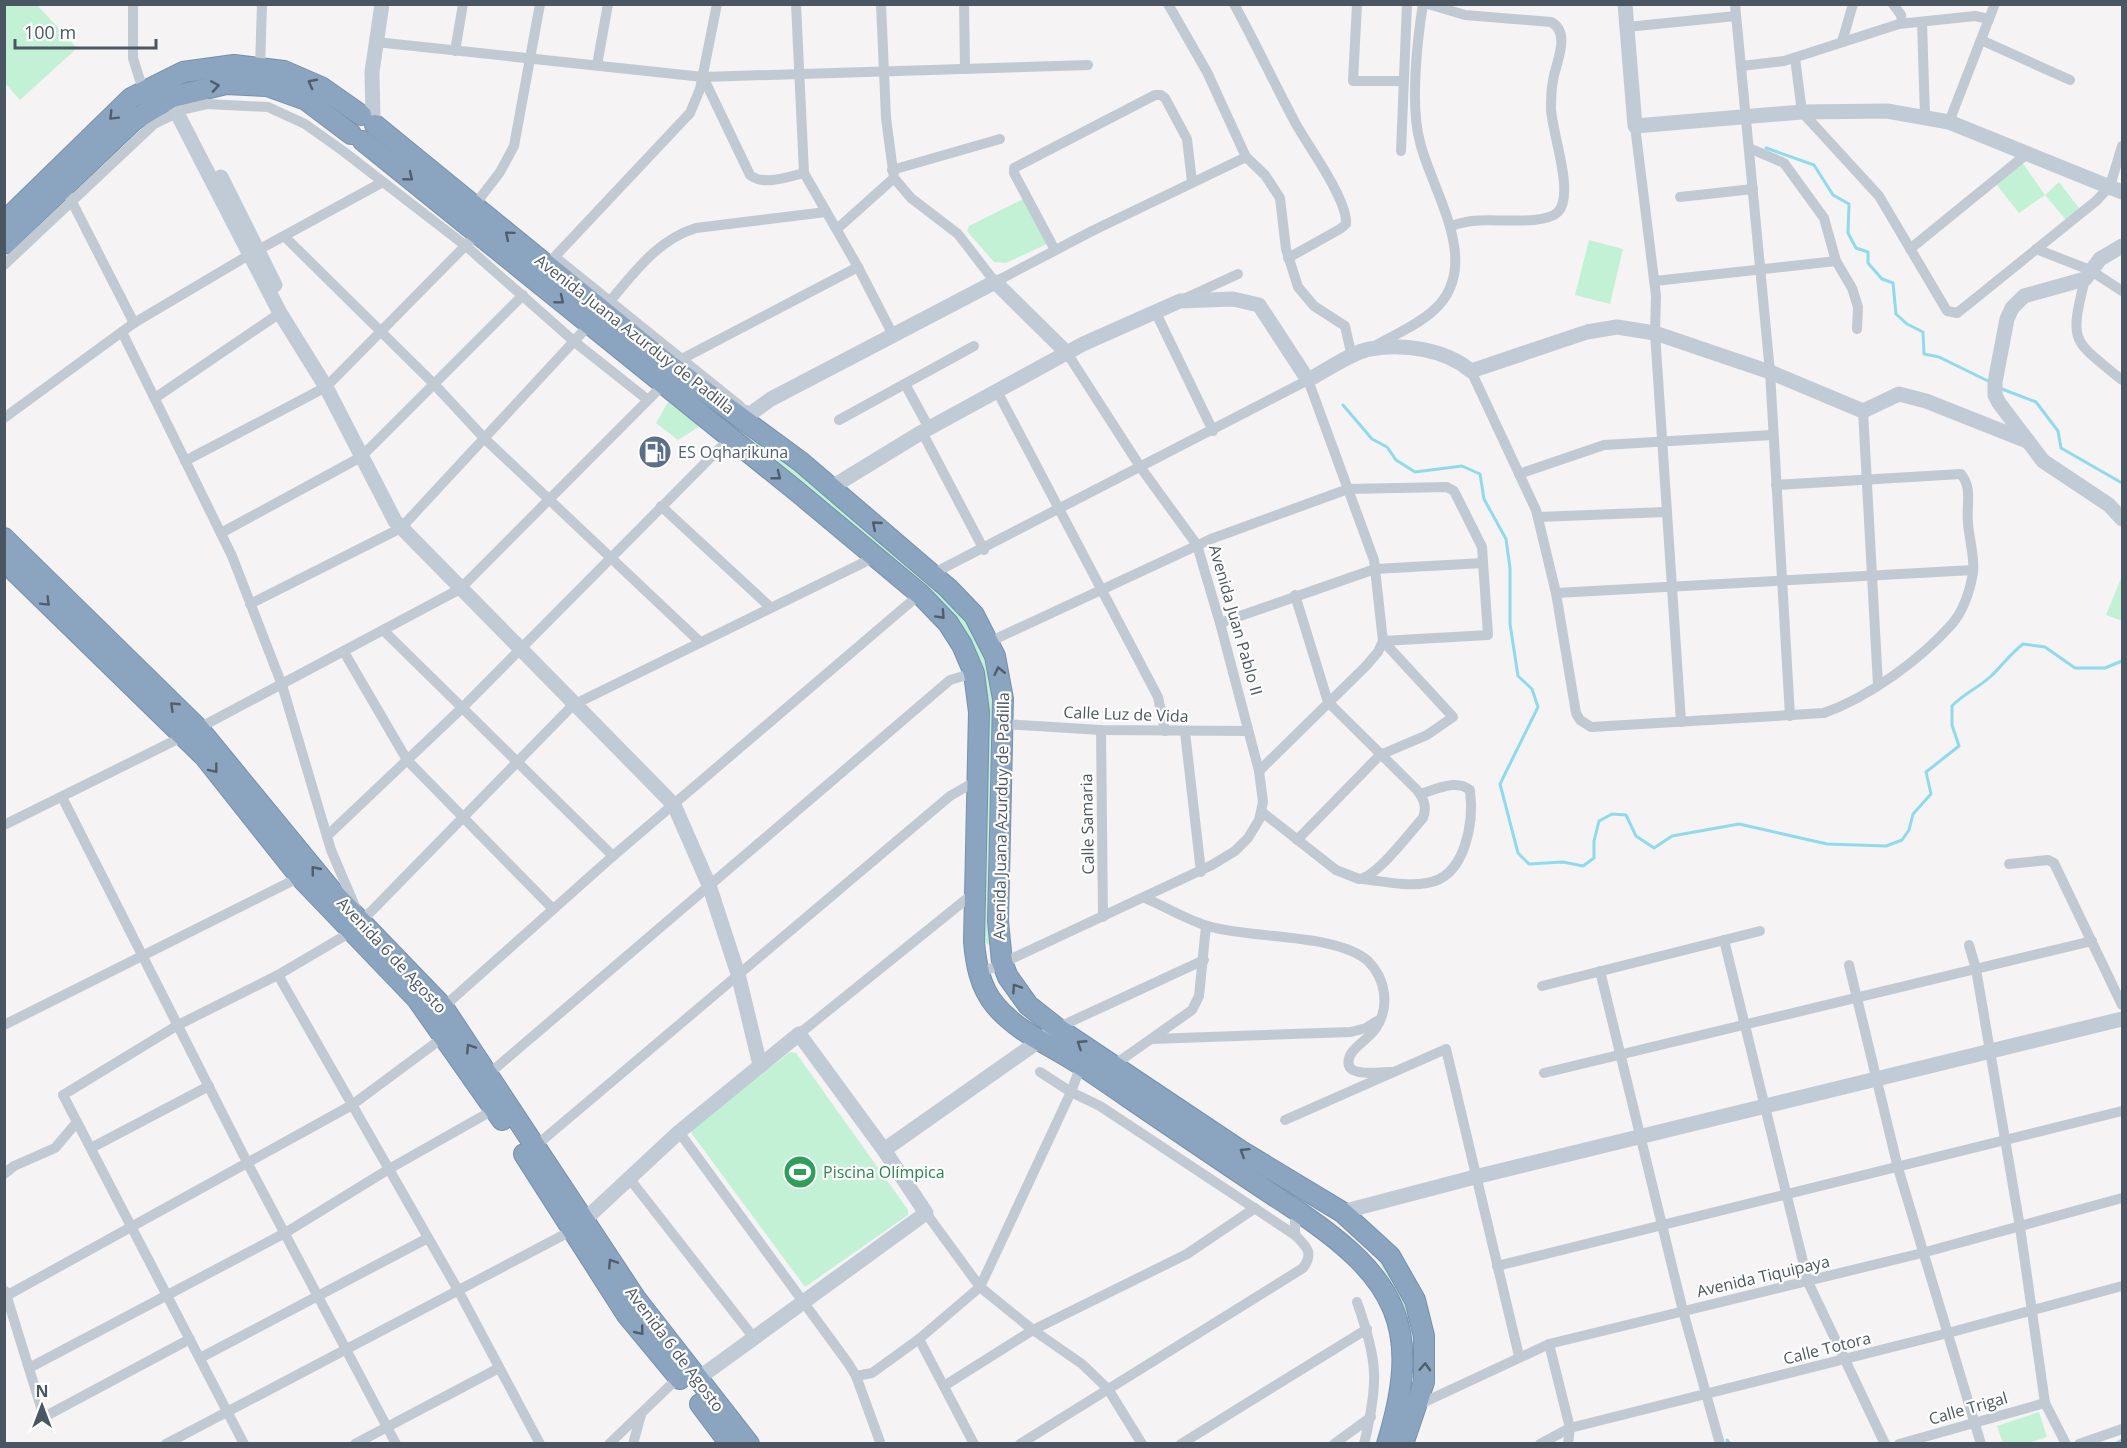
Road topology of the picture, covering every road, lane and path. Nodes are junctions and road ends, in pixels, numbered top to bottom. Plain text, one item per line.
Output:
1 (133, 4) edge
2 (262, 4) edge
3 (382, 4) edge
4 (463, 4) edge
5 (540, 4) edge
6 (608, 4) edge
7 (717, 4) edge
8 (796, 4) edge
9 (881, 4) edge
10 (964, 4) edge
11 (1168, 4) edge
12 (1234, 4) edge
13 (1357, 4) edge
14 (1407, 4) edge
15 (1425, 4) edge
16 (1625, 4) edge
17 (1735, 4) edge
18 (1853, 4) edge
19 (1893, 4) edge
20 (1994, 6) edge
21 (1736, 16) junction
22 (1989, 19) junction
23 (1922, 22) junction
24 (1902, 23) junction
25 (1627, 27) junction
26 (1981, 40) junction
27 (376, 42) junction
28 (1842, 42) junction
29 (455, 51) junction
30 (530, 58) junction
31 (1795, 58) junction
32 (597, 65) junction
33 (1088, 65) dead end
34 (1741, 66) junction
35 (260, 67) junction
36 (965, 69) junction
37 (884, 71) junction
38 (800, 74) junction
39 (703, 77) junction
40 (2070, 80) dead end
41 (1403, 81) junction
42 (143, 90) junction
43 (175, 99) junction
44 (1802, 112) junction
45 (1925, 116) junction
46 (1746, 118) junction
47 (1949, 122) junction
48 (361, 124) junction
49 (1635, 126) junction
50 (1000, 140) dead end
51 (2122, 146) edge
52 (1749, 148) junction
53 (1401, 151) dead end
54 (2028, 153) junction
55 (1246, 157) junction
56 (804, 173) junction
57 (893, 174) junction
58 (1192, 182) junction
59 (381, 183) junction
60 (1753, 189) junction
61 (2116, 189) edge
62 (67, 194) junction
63 (1680, 197) dead end
64 (474, 206) junction
65 (826, 212) junction
66 (4, 222) edge
67 (1450, 226) junction
68 (837, 229) junction
69 (285, 237) junction
70 (472, 239) junction
71 (4, 244) edge
72 (2122, 246) edge
73 (1910, 249) junction
74 (2036, 249) junction
75 (1055, 250) junction
76 (255, 253) junction
77 (1288, 258) junction
78 (1836, 261) junction
79 (550, 262) junction
80 (4, 265) edge
81 (858, 267) junction
82 (1760, 268) junction
83 (1238, 274) dead end
84 (2087, 275) junction
85 (1654, 281) junction
86 (995, 282) junction
87 (2122, 291) edge
88 (523, 295) junction
89 (610, 301) junction
90 (1180, 301) junction
91 (280, 313) junction
92 (1156, 313) junction
93 (134, 323) junction
94 (590, 324) junction
95 (1857, 329) dead end
96 (122, 332) junction
97 (381, 333) junction
98 (1655, 333) junction
99 (893, 335) junction
100 (576, 343) junction
101 (974, 346) dead end
102 (1368, 349) junction
103 (305, 350) junction
104 (1067, 353) junction
105 (1353, 357) junction
106 (676, 362) junction
107 (1471, 370) junction
108 (1770, 372) junction
109 (1308, 380) junction
110 (2122, 380) edge
111 (690, 381) junction
112 (434, 384) junction
113 (905, 384) junction
114 (326, 387) junction
115 (670, 391) junction
116 (998, 391) junction
117 (155, 398) junction
118 (648, 400) junction
119 (725, 405) junction
120 (1863, 411) junction
121 (750, 414) junction
122 (4, 418) edge
123 (838, 420) dead end
124 (709, 423) junction
125 (925, 430) junction
126 (1213, 431) junction
127 (1772, 435) junction
128 (485, 439) junction
129 (729, 439) junction
130 (1662, 440) junction
131 (2027, 441) junction
132 (361, 457) junction
133 (185, 460) junction
134 (1141, 468) junction
135 (1519, 474) junction
136 (1865, 480) junction
137 (1776, 484) junction
138 (832, 487) junction
139 (1348, 489) junction
140 (548, 500) junction
141 (661, 506) junction
142 (1060, 510) junction
143 (1666, 512) junction
144 (1538, 517) junction
145 (2122, 519) edge
146 (401, 528) junction
147 (220, 533) junction
148 (1197, 545) junction
149 (6, 549) edge
150 (984, 550) junction
151 (610, 557) junction
152 (875, 557) junction
153 (1483, 563) junction
154 (1375, 569) junction
155 (1973, 570) junction
156 (932, 574) junction
157 (1872, 575) junction
158 (1782, 580) junction
159 (1671, 586) junction
160 (460, 589) junction
161 (1102, 591) junction
162 (1556, 593) junction
163 (920, 594) junction
164 (1295, 595) junction
165 (250, 604) junction
166 (770, 607) junction
167 (1220, 623) junction
168 (383, 630) junction
169 (1383, 641) junction
170 (700, 642) junction
171 (989, 642) junction
172 (519, 649) junction
173 (344, 652) junction
174 (974, 673) junction
175 (282, 685) junction
176 (1878, 685) junction
177 (1328, 702) junction
178 (573, 705) junction
179 (462, 708) junction
180 (1790, 716) junction
181 (1681, 722) junction
182 (1004, 724) junction
183 (1101, 730) junction
184 (1165, 731) junction
185 (1248, 731) junction
186 (192, 732) junction
187 (1185, 732) junction
188 (1380, 755) junction
189 (408, 760) junction
190 (517, 763) junction
191 (1259, 771) junction
192 (978, 780) junction
193 (1420, 794) junction
194 (63, 799) junction
195 (674, 805) junction
196 (1262, 812) junction
197 (463, 818) junction
198 (4, 825) edge
199 (327, 836) junction
200 (1297, 840) junction
201 (613, 856) junction
202 (2009, 864) dead end
203 (1201, 872) junction
204 (300, 877) junction
205 (1359, 879) junction
206 (709, 885) junction
207 (974, 894) junction
208 (1145, 898) junction
209 (553, 909) junction
210 (1103, 917) junction
211 (1206, 926) junction
212 (356, 927) junction
213 (1760, 931) dead end
214 (1724, 940) junction
215 (2092, 941) junction
216 (1969, 945) dead end
217 (142, 955) junction
218 (1204, 960) junction
219 (1002, 962) junction
220 (1849, 965) dead end
221 (1976, 969) junction
222 (1600, 971) junction
223 (738, 974) junction
224 (979, 974) junction
225 (278, 975) junction
226 (1542, 986) dead end
227 (1856, 998) junction
228 (2122, 1005) edge
229 (437, 1012) junction
230 (1381, 1019) junction
231 (2122, 1019) edge
232 (4, 1025) edge
233 (178, 1025) junction
234 (1745, 1025) junction
235 (1057, 1028) junction
236 (799, 1034) junction
237 (445, 1036) junction
238 (1152, 1039) junction
239 (1040, 1041) junction
240 (1990, 1053) junction
241 (1620, 1055) junction
242 (760, 1065) junction
243 (1081, 1065) junction
244 (1114, 1065) junction
245 (1040, 1072) dead end
246 (1393, 1072) junction
247 (1544, 1073) dead end
248 (482, 1079) junction
249 (1877, 1080) junction
250 (209, 1086) junction
251 (1071, 1092) junction
252 (352, 1105) junction
253 (1765, 1107) junction
254 (495, 1110) junction
255 (2122, 1111) edge
256 (1285, 1120) dead end
257 (77, 1122) junction
258 (679, 1132) junction
259 (1640, 1137) junction
260 (2006, 1141) junction
261 (91, 1148) junction
262 (884, 1150) junction
263 (530, 1151) junction
264 (248, 1164) junction
265 (1898, 1168) junction
266 (389, 1169) junction
267 (1232, 1169) junction
268 (4, 1174) edge
269 (1475, 1177) junction
270 (629, 1178) junction
271 (1787, 1195) junction
272 (2122, 1198) edge
273 (1255, 1208) junction
274 (1299, 1212) junction
275 (1342, 1212) junction
276 (926, 1213) junction
277 (578, 1225) junction
278 (131, 1226) junction
279 (1662, 1226) junction
280 (2020, 1227) junction
281 (285, 1233) junction
282 (1295, 1235) junction
283 (428, 1238) junction
284 (1922, 1253) junction
285 (1497, 1266) junction
286 (1808, 1282) junction
287 (2122, 1286) edge
288 (980, 1287) junction
289 (458, 1290) junction
290 (5, 1294) edge
291 (167, 1294) junction
292 (318, 1297) junction
293 (1387, 1297) junction
294 (804, 1301) junction
295 (1357, 1302) dead end
296 (2033, 1310) junction
297 (1683, 1311) junction
298 (1366, 1329) junction
299 (1034, 1330) junction
300 (1948, 1333) junction
301 (754, 1338) junction
302 (190, 1339) junction
303 (919, 1339) junction
304 (1549, 1344) junction
305 (346, 1348) junction
306 (1520, 1356) junction
307 (200, 1358) junction
308 (1845, 1360) junction
309 (29, 1368) junction
310 (499, 1368) junction
311 (687, 1375) junction
312 (856, 1376) junction
313 (944, 1386) junction
314 (1108, 1389) junction
315 (1706, 1392) junction
316 (2045, 1403) junction
317 (1418, 1405) junction
318 (228, 1411) junction
319 (641, 1414) junction
320 (1371, 1417) junction
321 (1976, 1421) junction
322 (387, 1427) junction
323 (1570, 1428) junction
324 (2122, 1429) edge
325 (880, 1442) dead end
326 (166, 1443) edge
327 (244, 1443) edge
328 (355, 1443) edge
329 (396, 1443) edge
330 (540, 1443) edge
331 (609, 1443) edge
332 (633, 1443) edge
333 (730, 1443) edge
334 (749, 1443) edge
335 (974, 1443) edge
336 (1020, 1443) edge
337 (1142, 1443) edge
338 (1181, 1443) edge
339 (1334, 1443) edge
340 (1364, 1443) edge
341 (1387, 1443) edge
342 (1404, 1443) edge
343 (1540, 1443) edge
344 (1568, 1443) edge
345 (1720, 1443) edge
346 (1885, 1443) edge
347 (1899, 1443) edge
348 (1981, 1443) edge
349 (2066, 1443) edge
350 (2079, 1443) edge

1 - 42 street
2 - 35 street
3 - 27 street
4 - 29 street
5 - 30 street
6 - 32 street
7 - 39 street
8 - 38 street
9 - 37 street
10 - 36 street
11 - 55 street
12 - 77 street
13 - 41 street
14 - 41 street
15 - 67 street
15 - 67 street
16 - 25 street
17 - 21 street
18 - 28 street
19 - 24 street
20 - 22 street
21 - 25 street
21 - 34 street
22 - 23 street
22 - 26 street
23 - 24 street
23 - 45 street
24 - 28 street
25 - 49 street
26 - 40 street
26 - 47 street
27 - 29 street
27 - 48 street
28 - 31 street
29 - 30 street
30 - 32 street
30 - 64 street
31 - 34 street
31 - 44 street
32 - 39 street
33 - 36 street
34 - 46 street
35 - 43 highway, Avenida Juana Azurduy de Padilla
48 -> 35 highway, Avenida Juana Azurduy de Padilla
36 - 37 street
37 - 38 street
37 - 57 street
38 - 39 street
38 - 56 street
39 - 56 street
39 - 79 street
41 - 53 street
42 - 43 highway, Avenida Juana Azurduy de Padilla
42 -> 66 highway, Avenida Juana Azurduy de Padilla
43 -> 48 highway, Avenida Juana Azurduy de Padilla
43 - 59 street
43 - 62 highway, Avenida Juana Azurduy de Padilla
43 - 76 street
44 - 45 street
44 - 46 street
44 - 73 street
45 - 47 street
46 - 49 street
46 - 52 street
47 - 54 street
48 - 64 highway, Avenida Juana Azurduy de Padilla
48 -> 70 highway, Avenida Juana Azurduy de Padilla
49 - 85 street
50 - 57 street
51 - 61 street
52 - 60 street
52 - 78 street
54 - 61 street
54 - 73 street
55 - 58 street
55 - 77 street
56 - 65 street
57 - 68 street
57 - 86 street, Avenida Juan Pablo II
58 - 75 street
58 - 75 street
59 - 69 street
59 - 70 street
60 - 63 street
60 - 82 street
61 - 74 street
62 - 71 highway, Avenida Juana Azurduy de Padilla
62 - 80 street
62 - 93 street
79 -> 64 highway, Avenida Juana Azurduy de Padilla
65 - 68 street
65 - 89 street
67 - 102 street
68 - 81 street
69 - 76 street
69 - 97 street
70 - 88 street
70 -> 94 highway, Avenida Juana Azurduy de Padilla
70 - 97 street
72 - 84 street
73 - 74 street
74 - 84 street
75 - 86 street
76 - 91 street
76 - 93 street
76 - 103 street
77 - 105 street
78 - 82 street
78 - 95 street
79 - 89 street
79 - 106 highway, Avenida Juana Azurduy de Padilla
81 - 99 street
81 - 106 street
82 - 85 street
82 - 108 street
83 - 90 street
84 - 87 street
84 - 110 street
84 - 131 street
85 - 98 street
86 - 99 street
86 - 104 street, Avenida Juan Pablo II
88 - 100 street
88 - 112 street
89 - 106 street
90 - 92 street
90 - 109 street
91 - 103 street
91 - 117 street
92 - 104 street
92 - 126 street
93 - 96 street
94 - 100 street
94 - 115 highway, Avenida Juana Azurduy de Padilla
96 - 117 street
96 - 122 street
97 - 112 street
97 - 114 street
98 - 107 street
98 - 108 street
98 - 130 street
99 - 121 street
100 - 118 street
100 - 128 street
101 - 113 street
102 - 105 street
102 - 107 street
103 - 114 street
104 - 116 street
104 - 134 street, Avenida Juan Pablo II
105 - 109 street
106 - 111 highway, Avenida Juana Azurduy de Padilla
106 - 121 street
107 - 135 street
108 - 120 street
108 - 127 street
109 - 126 street
109 - 139 street
111 - 115 highway
111 - 119 highway, Avenida Juana Azurduy de Padilla
112 - 128 street
112 - 132 street
113 - 123 street
113 - 125 street
114 - 132 street
114 - 133 street
115 - 118 street
115 - 124 highway, Avenida Juana Azurduy de Padilla
116 - 125 street
116 - 142 street
117 - 133 street
118 - 140 street
119 - 121 street
119 - 124 highway
119 - 138 highway, Avenida Juana Azurduy de Padilla
120 - 131 street
120 - 136 street
124 - 129 highway, Avenida Juana Azurduy de Padilla
125 - 138 street
125 - 150 street
126 - 134 street
127 - 130 street
127 - 137 street
128 - 140 street
128 - 146 street
129 - 141 street
129 -> 152 highway, Avenida Juana Azurduy de Padilla
130 - 135 street
130 - 143 street
131 - 145 street
132 - 146 street
132 - 147 street
133 - 147 street
134 - 142 street
134 - 148 street, Avenida Juan Pablo II
135 - 144 street
136 - 137 street
136 - 155 street
136 - 157 street
137 - 158 street
156 -> 138 highway, Avenida Juana Azurduy de Padilla
139 - 148 street
139 - 153 street
139 - 154 street
140 - 151 street
140 - 160 street
141 - 151 street
141 - 166 street
142 - 150 street
142 - 161 street
143 - 144 street
143 - 159 street
144 - 162 street
146 - 160 street
146 - 165 street
147 - 165 street
148 - 161 street
148 - 167 street, Avenida Juan Pablo II
149 - 186 highway, Avenida 6 de Agosto
150 - 156 street
151 - 170 street
151 - 172 street
152 - 163 highway, Avenida Juana Azurduy de Padilla
152 - 166 street
153 - 154 street
153 - 169 street
154 - 164 street
154 - 169 street
155 - 157 street
155 - 176 street
156 - 171 highway, Avenida Juana Azurduy de Padilla
157 - 158 street
157 - 176 street
158 - 159 street
158 - 180 street
159 - 162 street
159 - 181 street
160 - 168 street
160 - 172 street
161 - 171 street
161 - 184 street
162 - 181 street
163 -> 174 highway, Avenida Juana Azurduy de Padilla
163 - 195 street
164 - 167 street
164 - 177 street
165 - 175 street
166 - 170 street
167 - 185 street, Avenida Juan Pablo II
168 - 173 street
168 - 179 street
169 - 177 street
169 - 188 street
170 - 178 street
182 -> 171 highway, Avenida Juana Azurduy de Padilla
172 - 178 street
172 - 179 street
173 - 175 street
173 - 189 street
174 - 192 highway, Avenida Juana Azurduy de Padilla
174 - 206 street
175 - 186 street
175 - 199 street
176 - 180 street
177 - 188 street
177 - 191 street
178 - 190 street
178 - 195 street
179 - 189 street
179 - 190 street
180 - 181 street
182 - 183 street, Calle Luz de Vida
182 - 219 highway, Avenida Juana Azurduy de Padilla
183 - 184 street, Calle Luz de Vida
183 - 210 street, Calle Samaria
184 - 187 street, Calle Luz de Vida
185 - 187 street, Calle Luz de Vida
185 - 191 street, Avenida Juan Pablo II
186 - 194 street
186 -> 204 highway, Avenida 6 de Agosto
212 -> 186 highway, Avenida 6 de Agosto
187 - 203 street
188 - 193 street
188 - 200 street
189 - 197 street
189 - 199 street
190 - 197 street
190 - 201 street
191 - 196 street, Avenida Juan Pablo II
192 - 207 highway, Avenida Juana Azurduy de Padilla
192 - 223 street
193 - 205 street
193 - 205 street
194 - 198 street
194 - 217 street
195 - 201 street
195 - 206 street
196 - 200 street
196 - 203 street
197 - 209 street
197 - 212 street
199 - 212 street
200 - 205 street
201 - 209 street
202 - 215 street
203 - 208 street
204 - 212 highway, Avenida 6 de Agosto
204 - 217 street
206 - 223 street
206 - 248 street
207 - 224 highway, Avenida Juana Azurduy de Padilla
207 - 236 street
208 - 210 street
208 - 211 street
209 - 229 street
210 - 219 street
211 - 218 street
211 - 230 street
212 - 225 street
212 - 229 highway, Avenida 6 de Agosto
213 - 214 street
214 - 222 street
214 - 234 street
215 - 221 street
215 - 228 street
216 - 221 street
217 - 232 street
217 - 233 street
218 - 235 street
218 - 238 street
219 - 224 street
235 -> 219 highway, Avenida Juana Azurduy de Padilla
220 - 227 street
221 - 227 street
221 - 240 street
222 - 226 street
222 - 241 street
223 - 242 street
223 - 263 street
224 - 239 highway, Avenida Juana Azurduy de Padilla
225 - 233 street
225 - 252 street
227 - 234 street
227 - 249 street
229 - 237 highway, Avenida 6 de Agosto
248 -> 229 highway, Avenida 6 de Agosto
230 - 238 street
230 - 246 street
231 - 240 street
233 - 250 street
233 - 257 street
234 - 241 street
234 - 253 street
235 - 239 street
244 -> 235 highway, Avenida Juana Azurduy de Padilla
236 - 242 street
236 - 262 street
237 - 248 highway, Avenida 6 de Agosto
237 - 252 street
238 - 244 street
239 - 243 highway, Avenida Juana Azurduy de Padilla
239 - 262 street
240 - 249 street
240 - 260 street
241 - 247 street
241 - 259 street
242 - 258 street
243 - 251 street
243 - 267 highway, Avenida Juana Azurduy de Padilla
275 -> 244 highway, Avenida Juana Azurduy de Padilla
245 - 251 street
246 - 256 street
246 - 269 street
248 - 254 highway, Avenida 6 de Agosto
248 - 263 highway, Avenida 6 de Agosto
249 - 253 street
249 - 265 street
250 - 261 street
250 - 264 street
251 - 273 street
251 - 288 street
252 - 264 street
252 - 266 street
253 - 259 street
253 - 271 street
254 - 263 highway, Avenida 6 de Agosto
254 - 266 street
255 - 260 street
257 - 261 street
257 - 268 street
258 - 270 street
258 - 294 street
259 - 269 street
259 - 279 street
260 - 265 street
260 - 280 street
261 - 278 street
262 - 276 street
263 - 277 highway, Avenida 6 de Agosto
264 - 278 street
264 - 281 street
265 - 271 street
265 - 284 street
266 - 281 street
266 - 283 street
267 - 274 highway, Avenida Juana Azurduy de Padilla
267 - 275 highway
269 - 275 street
269 - 285 street
270 - 277 street
270 - 301 street
271 - 279 street
271 - 286 street
272 - 280 street, Avenida Tiquipaya
273 - 282 street
273 - 299 street
274 - 282 street
274 - 293 highway, Avenida Juana Azurduy de Padilla
275 - 293 highway
317 -> 275 highway, Avenida Juana Azurduy de Padilla
276 - 288 street
276 - 294 street
277 - 289 street
277 - 311 highway, Avenida 6 de Agosto
278 - 290 street
278 - 291 street
279 - 285 street
279 - 297 street
280 - 284 street, Avenida Tiquipaya
280 - 296 street
281 - 291 street
281 - 292 street
282 - 314 street
283 - 289 street
283 - 292 street
284 - 286 street, Avenida Tiquipaya
284 - 300 street
285 - 306 street
286 - 297 street, Avenida Tiquipaya
286 - 308 street
287 - 296 street, Calle Totora
288 - 299 street
288 - 303 street
289 - 305 street
289 - 310 street
290 - 309 street
291 - 302 street
291 - 309 street
292 - 305 street
292 - 307 street
293 - 341 highway, Avenida Juana Azurduy de Padilla
294 - 301 street
294 - 312 street
295 - 298 street
296 - 300 street, Calle Totora
296 - 316 street
297 - 304 street, Avenida Tiquipaya
297 - 315 street
298 - 320 street
298 - 338 street
299 - 313 street
299 - 314 street
300 - 308 street, Calle Totora
300 - 321 street
301 - 311 street
302 - 307 street
302 - 309 street
303 - 312 street
303 - 313 street
304 - 306 street, Avenida Tiquipaya
304 - 323 street
305 - 318 street
305 - 322 street
306 - 317 street, Avenida Tiquipaya
307 - 318 street
308 - 315 street, Calle Totora
308 - 346 street
310 - 322 street
310 - 330 street
311 - 319 street
311 - 333 highway, Avenida 6 de Agosto
311 - 334 highway, Avenida 6 de Agosto
312 - 325 street
313 - 335 street
314 - 336 street
314 - 337 street
315 - 323 street, Calle Totora
315 - 345 street
316 - 321 street, Calle Trigal
316 - 349 street
317 - 342 highway, Avenida Juana Azurduy de Padilla
318 - 326 street
318 - 327 street
319 - 331 street
319 - 332 street
320 - 339 street
320 - 340 street
321 - 347 street, Calle Trigal
321 - 348 street
322 - 328 street
322 - 329 street
323 - 343 street, Calle Totora
323 - 344 street
324 - 350 street

